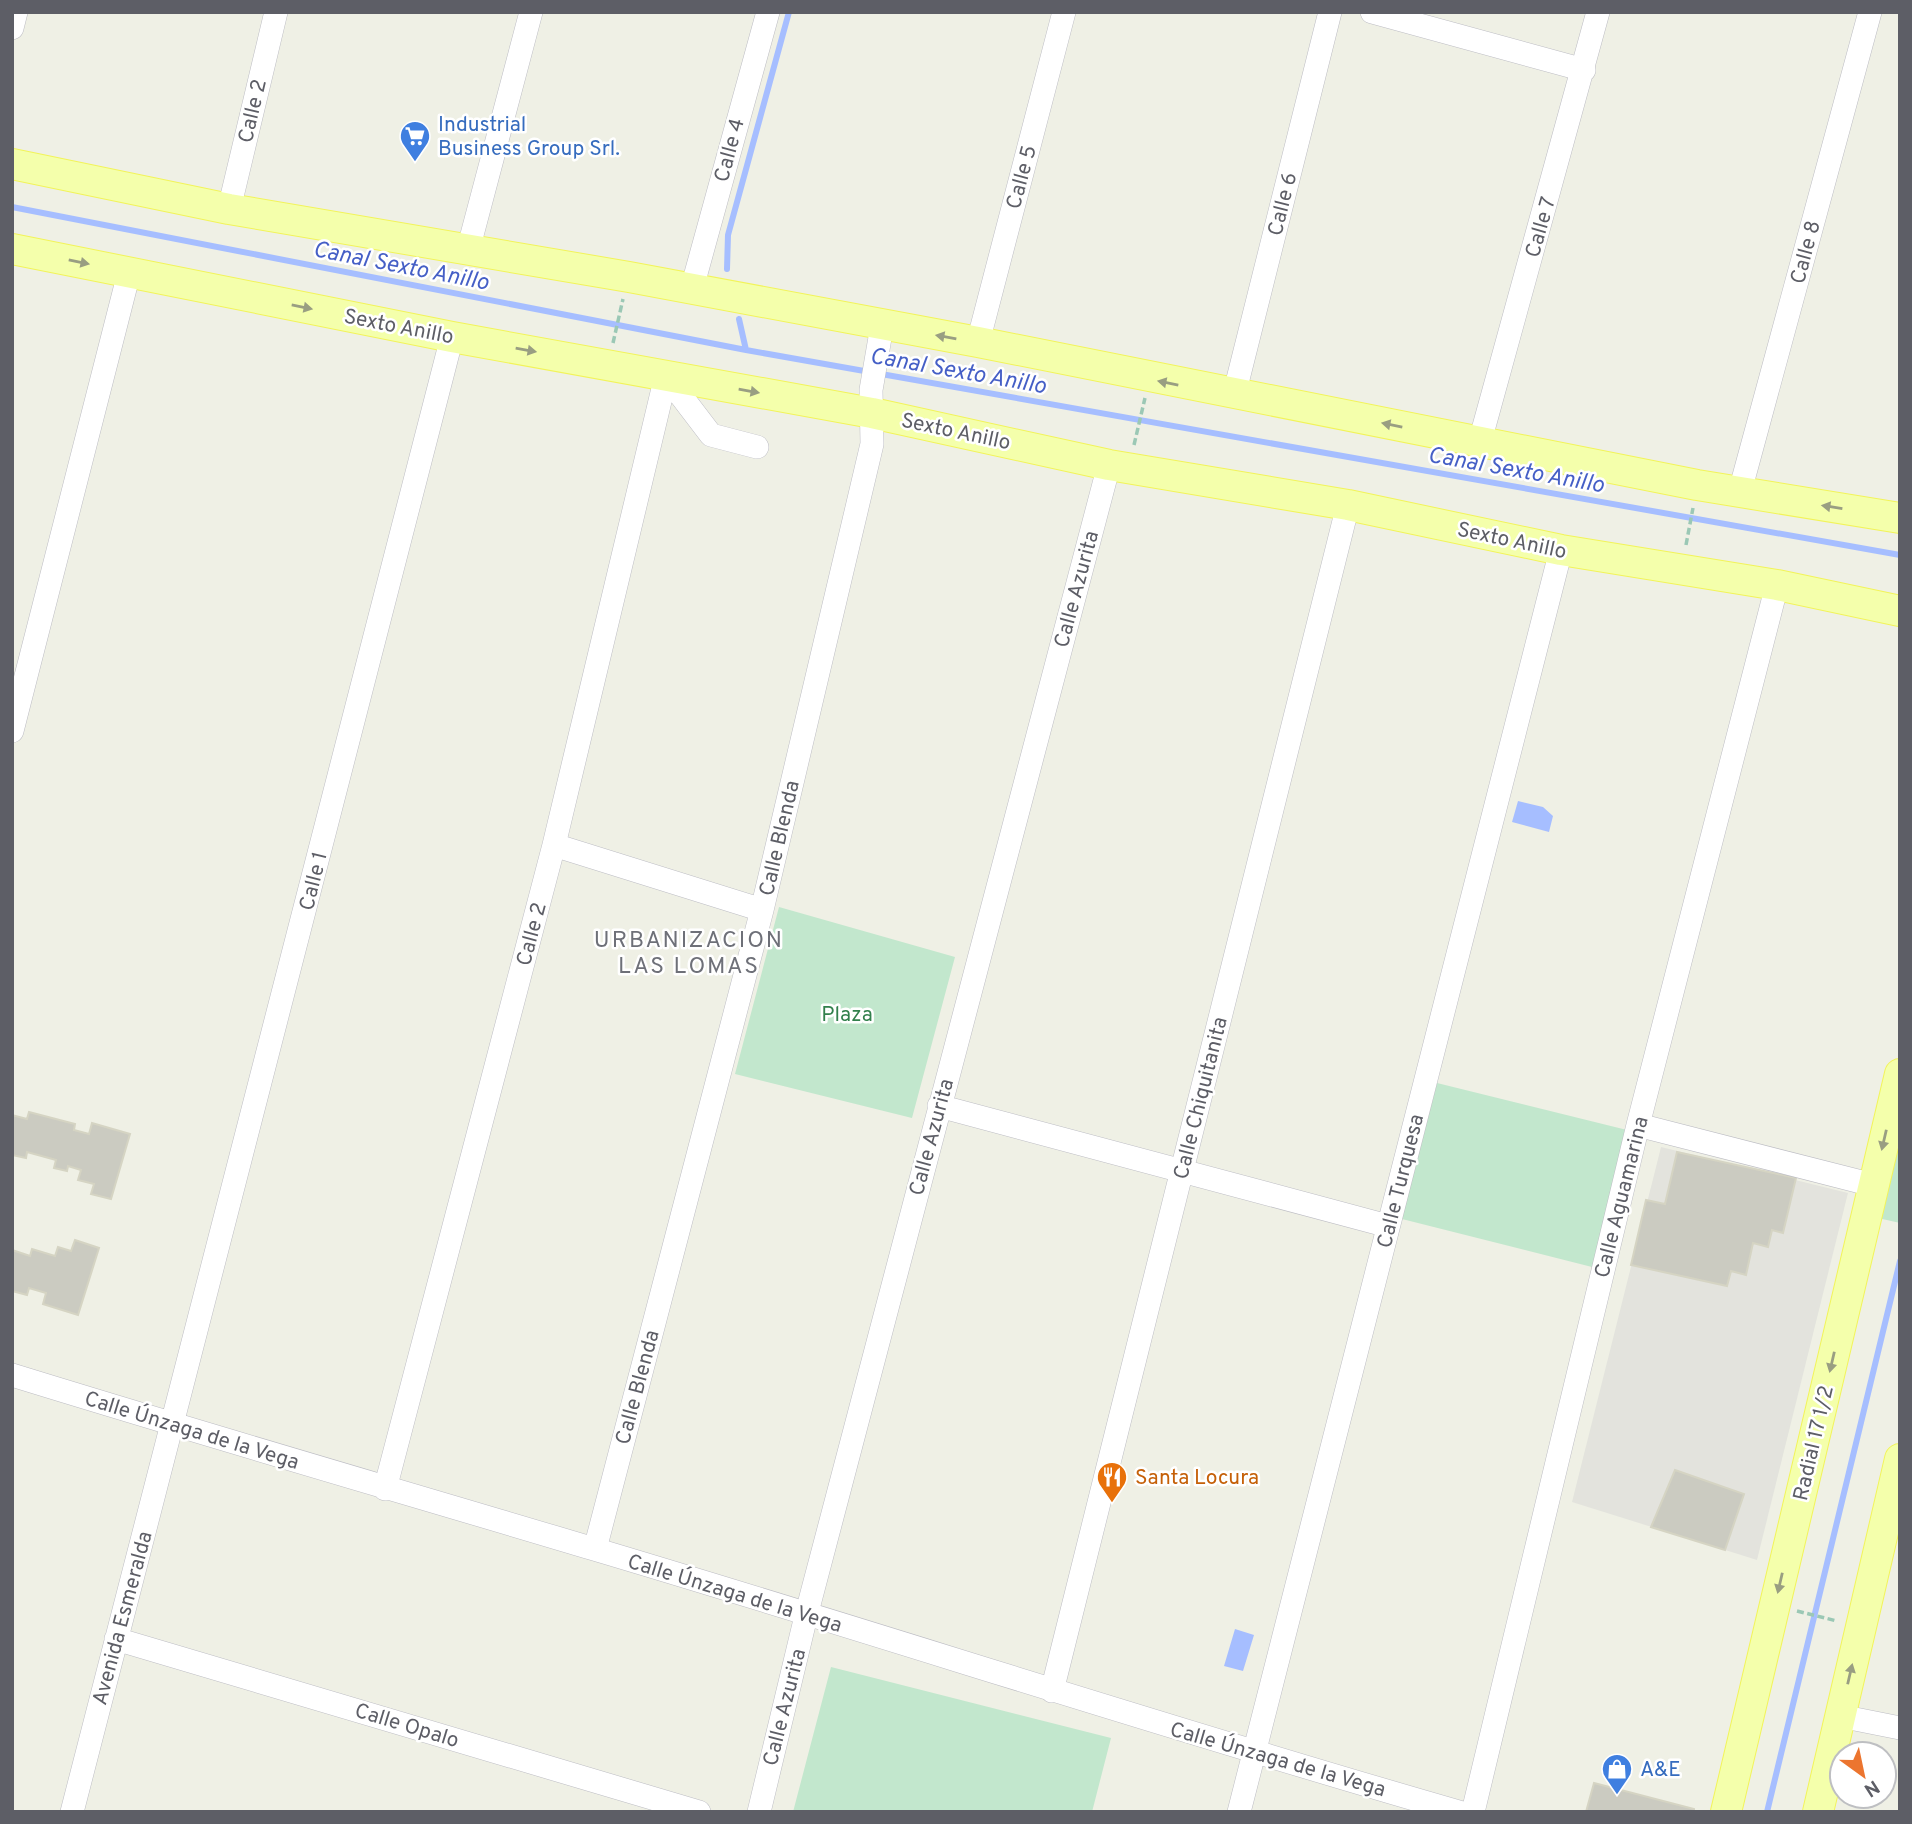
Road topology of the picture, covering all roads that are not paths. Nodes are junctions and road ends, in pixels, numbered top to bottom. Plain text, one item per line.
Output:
1 (16, 12) edge
2 (276, 12) edge
3 (531, 12) edge
4 (768, 12) edge
5 (1064, 12) edge
6 (1330, 12) edge
7 (1372, 12) edge
8 (1598, 12) edge
9 (1870, 12) edge
10 (12, 28) edge
11 (1584, 70) junction
12 (12, 164) edge
13 (229, 209) junction
14 (12, 248) edge
15 (468, 250) junction
16 (129, 273) junction
17 (692, 288) junction
18 (452, 337) junction
19 (880, 337) junction
20 (978, 342) junction
21 (666, 376) junction
22 (1234, 395) junction
23 (871, 401) junction
24 (1480, 441) junction
25 (757, 447) dead end
26 (1109, 465) junction
27 (1740, 491) junction
28 (1348, 505) junction
29 (1900, 518) edge
30 (1561, 551) junction
31 (1777, 585) junction
32 (1900, 611) edge
33 (12, 731) edge
34 (554, 845) junction
35 (762, 910) junction
36 (1900, 1074) edge
37 (939, 1105) junction
38 (1638, 1125) junction
39 (1182, 1172) junction
40 (1874, 1185) junction
41 (1388, 1226) junction
42 (12, 1375) edge
43 (174, 1425) junction
44 (1900, 1459) edge
45 (385, 1489) junction
46 (595, 1549) junction
47 (806, 1616) junction
48 (116, 1639) junction
49 (1052, 1691) junction
50 (1840, 1716) junction
51 (1900, 1728) edge
52 (1254, 1753) junction
53 (72, 1812) edge
54 (699, 1812) edge
55 (759, 1812) edge
56 (1238, 1812) edge
57 (1459, 1812) edge
58 (1473, 1812) edge
59 (1726, 1812) edge
60 (1818, 1812) edge

1 - 10 street
2 - 13 street, Calle 2
3 - 15 street
4 - 17 street, Calle 4
5 - 20 street, Calle 5
6 - 22 street, Calle 6
7 - 11 street
8 - 11 street, Calle 7
9 - 27 street, Calle 8
11 - 24 street, Calle 7
12 - 13 main road
13 - 15 main road
14 -> 16 main road, Sexto Anillo
15 - 17 main road
16 -> 18 main road, Sexto Anillo
16 - 33 street
17 - 19 main road
18 -> 21 main road, Sexto Anillo
18 - 43 street, Calle 1
20 -> 19 main road
19 - 23 street, Calle Blenda
22 -> 20 main road
21 -> 23 main road, Sexto Anillo
21 - 25 street
21 - 34 street, Calle 2
24 -> 22 main road
23 - 26 main road, Sexto Anillo
23 - 35 street, Calle Blenda
24 - 27 main road
26 - 28 main road, Sexto Anillo
26 - 37 street, Calle Azurita
29 -> 27 main road
28 - 30 main road, Sexto Anillo
28 - 39 street, Calle Chiquitanita
30 - 31 main road, Sexto Anillo
30 - 41 street, Calle Turquesa
31 - 32 main road, Sexto Anillo
31 - 38 street, Calle Aguamarina
34 - 35 street
34 - 45 street, Calle 2
35 - 46 street, Calle Blenda
36 -> 40 main road, Radial 17 1/2
37 - 39 street
37 - 47 street, Calle Azurita
38 - 40 street
38 - 58 street, Calle Aguamarina
39 - 41 street
39 - 49 street, Calle Chiquitanita
40 -> 59 main road, Radial 17 1/2
41 - 52 street, Calle Turquesa
42 - 43 street, Calle Únzaga de la Vega
43 - 45 street, Calle Únzaga de la Vega
43 - 48 street, Avenida Esmeralda
50 -> 44 main road
45 - 46 street, Calle Únzaga de la Vega
46 - 47 street, Calle Únzaga de la Vega
47 - 49 street, Calle Únzaga de la Vega
47 - 55 street, Calle Azurita
48 - 53 street, Avenida Esmeralda
48 - 54 street, Calle Opalo
49 - 52 street, Calle Únzaga de la Vega
50 - 51 street
50 - 60 main road
52 - 56 street, Calle Turquesa
52 - 57 street, Calle Únzaga de la Vega

